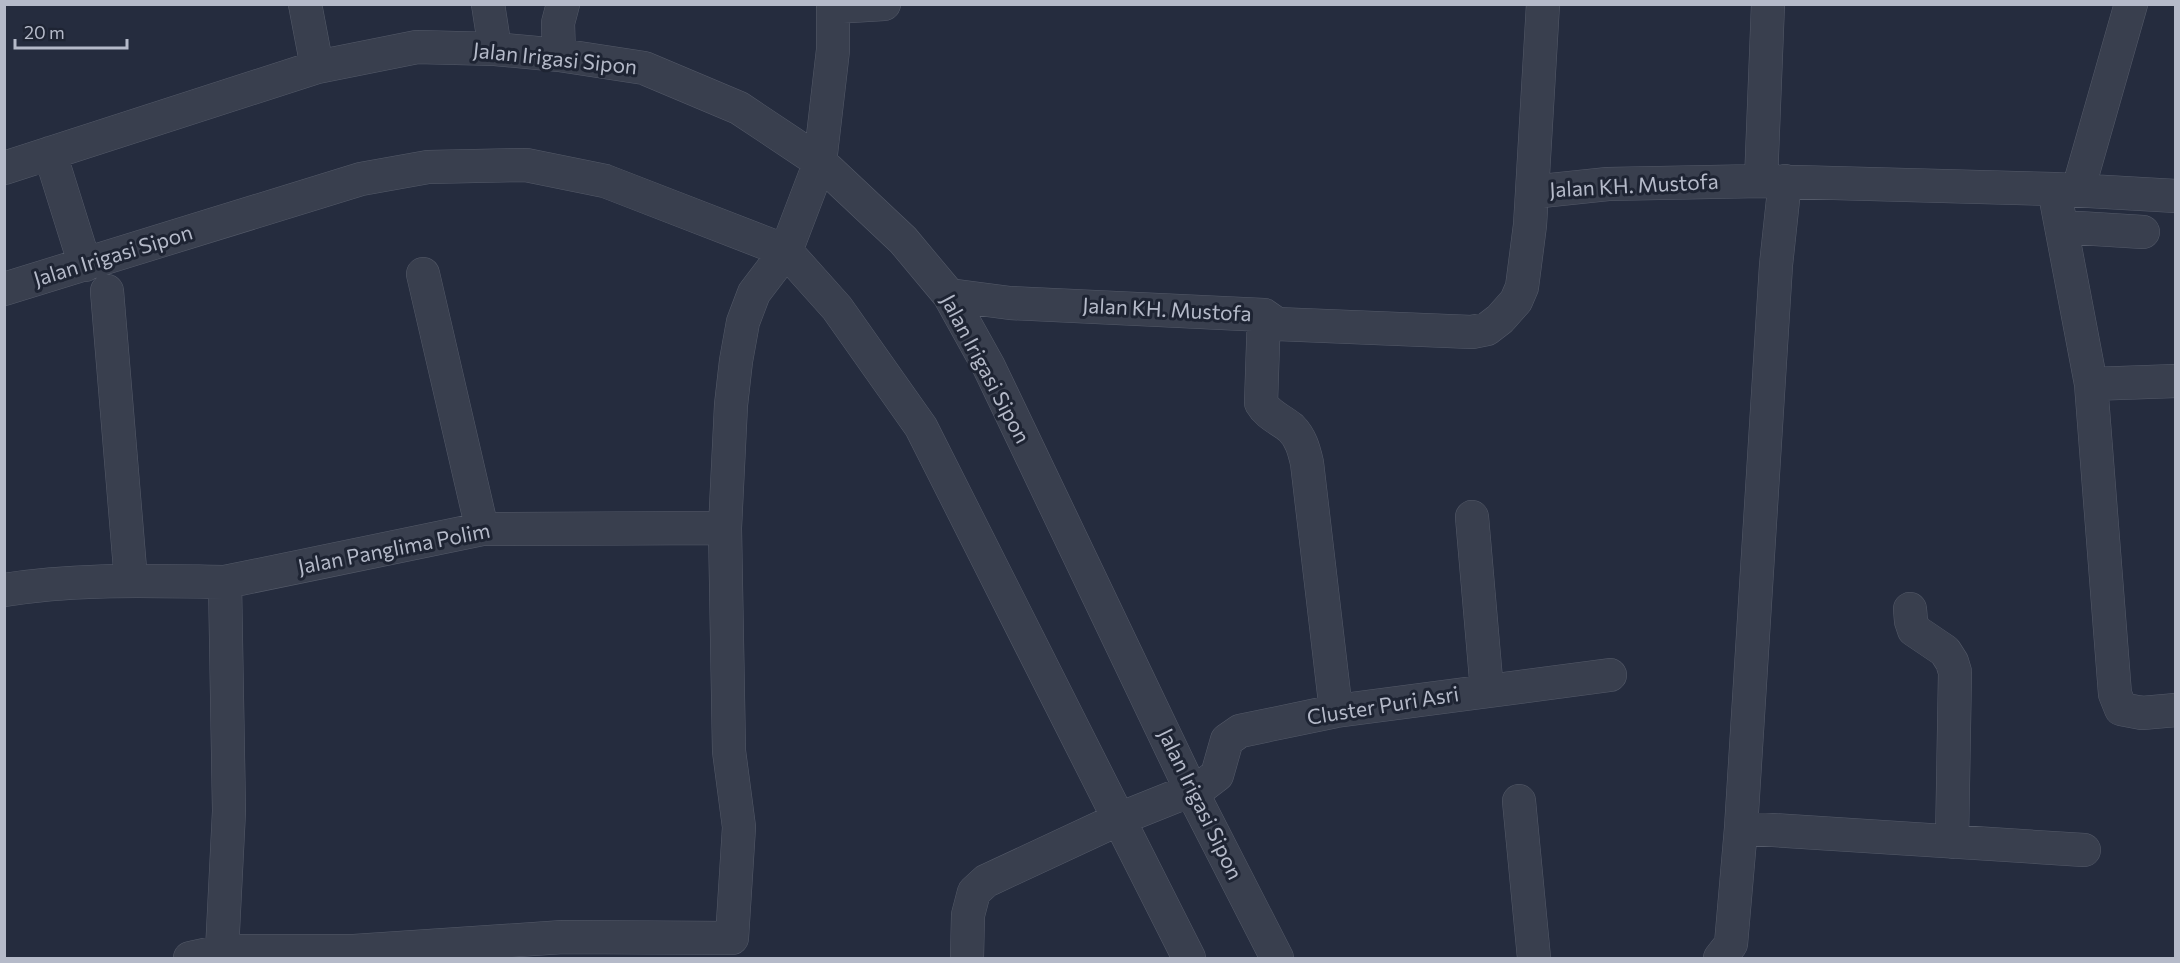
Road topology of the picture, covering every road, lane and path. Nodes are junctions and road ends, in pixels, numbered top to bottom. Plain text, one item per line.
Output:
1 (305, 4) edge
2 (488, 4) edge
3 (563, 4) edge
4 (884, 4) edge
5 (1543, 4) edge
6 (1768, 4) edge
7 (2131, 4) edge
8 (834, 6) edge
9 (495, 49) junction
10 (559, 55) junction
11 (317, 67) junction
12 (50, 153) junction
13 (4, 168) edge
14 (818, 168) junction
15 (1773, 181) junction
16 (2066, 190) junction
17 (1532, 192) junction
18 (2175, 196) edge
19 (2062, 227) junction
20 (2143, 232) dead end
21 (788, 246) junction
22 (85, 265) junction
23 (423, 274) dead end
24 (4, 289) edge
25 (107, 291) dead end
26 (949, 295) junction
27 (1264, 315) junction
28 (2175, 381) edge
29 (2091, 384) junction
30 (1472, 517) dead end
31 (724, 528) junction
32 (482, 529) junction
33 (132, 581) junction
34 (225, 582) junction
35 (4, 590) edge
36 (1910, 609) dead end
37 (1610, 675) dead end
38 (1487, 691) junction
39 (2175, 710) edge
40 (1336, 711) junction
41 (1191, 790) junction
42 (1519, 801) dead end
43 (1119, 819) junction
44 (1741, 828) junction
45 (1952, 842) junction
46 (2084, 850) dead end
47 (562, 948) edge
48 (677, 949) edge
49 (222, 951) junction
50 (353, 955) edge
51 (190, 958) edge
52 (966, 958) edge
53 (1189, 958) edge
54 (1277, 958) edge
55 (1534, 958) edge
56 (1720, 958) edge

1 - 11 street
2 - 9 street
3 - 10 street
4 - 8 street
5 - 17 street
6 - 15 street
7 - 16 street
8 - 14 street
9 - 10 street, Jalan Irigasi Sipon
9 - 11 street, Jalan Irigasi Sipon
10 - 14 street, Jalan Irigasi Sipon
11 - 12 street, Jalan Irigasi Sipon
12 - 13 street, Jalan Irigasi Sipon
12 - 22 street
14 - 21 street
14 - 26 street, Jalan Irigasi Sipon
15 - 16 street, Jalan KH. Mustofa
15 - 17 street, Jalan KH. Mustofa
15 - 44 street
16 - 18 street, Jalan KH. Mustofa
16 - 19 street
17 - 27 street, Jalan KH. Mustofa
19 - 20 street
19 - 29 street
21 - 22 street, Jalan Irigasi Sipon
21 - 31 street
21 - 43 street, Jalan Irigasi Sipon
22 - 24 street, Jalan Irigasi Sipon
23 - 32 street
25 - 33 street
26 - 27 street, Jalan KH. Mustofa
26 - 41 street, Jalan Irigasi Sipon
27 - 40 street
28 - 29 street
29 - 39 street
30 - 38 street
31 - 32 street, Jalan Panglima Polim
31 - 48 street
32 - 34 street, Jalan Panglima Polim
33 - 34 street, Jalan Panglima Polim
33 - 35 street, Jalan Panglima Polim
34 - 49 street
36 - 45 street
37 - 38 street, Cluster Puri Asri
38 - 40 street, Cluster Puri Asri
40 - 41 street, Cluster Puri Asri
41 - 43 street, Cluster Puri Asri
41 - 54 street, Jalan Irigasi Sipon
42 - 55 street
43 - 52 street, Cluster Puri Asri
43 - 53 street, Jalan Irigasi Sipon
44 - 45 street
44 - 56 street
45 - 46 street
47 - 48 street
47 - 50 street
49 - 50 street
49 - 51 street

